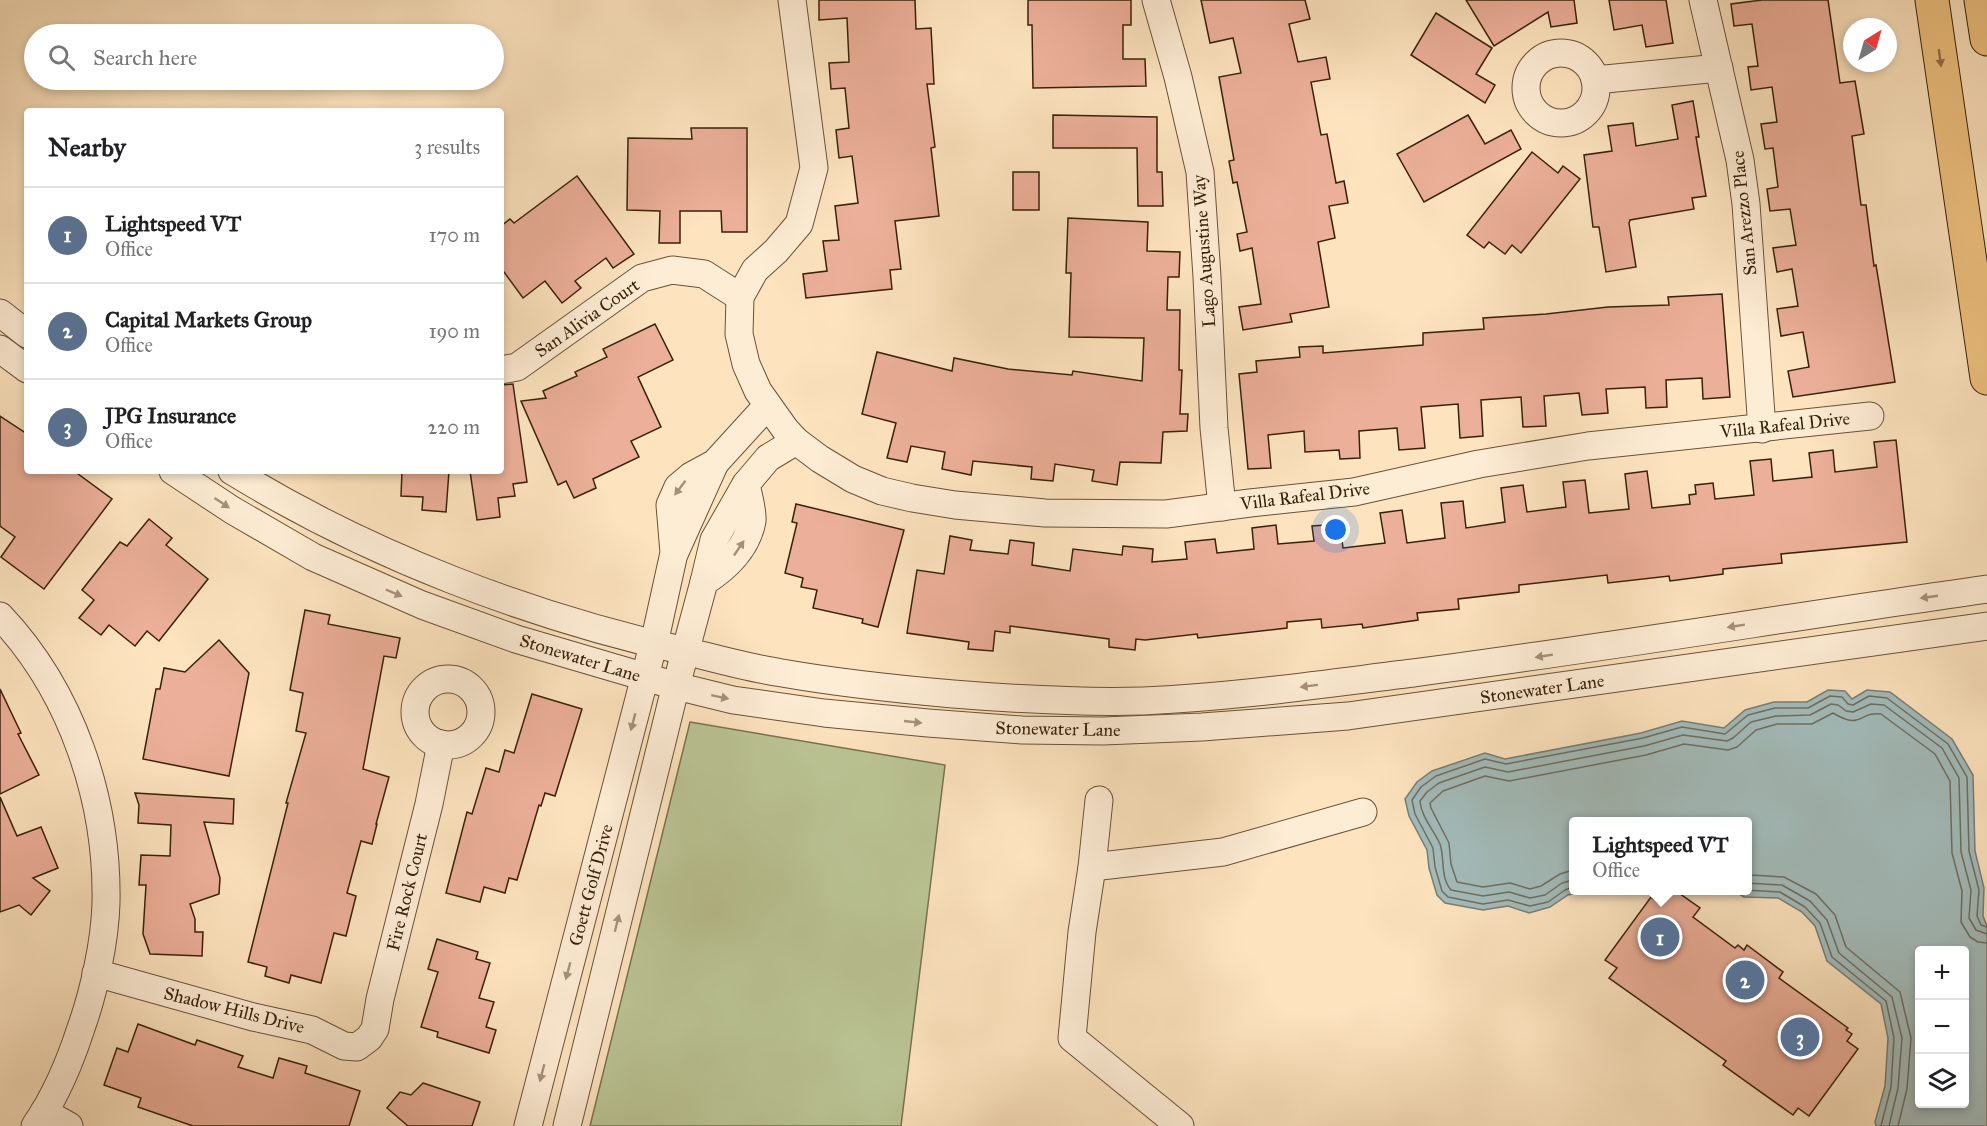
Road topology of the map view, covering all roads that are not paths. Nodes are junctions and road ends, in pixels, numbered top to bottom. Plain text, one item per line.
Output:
1 (792, 0) edge
2 (1156, 0) edge
3 (1703, 0) edge
4 (1932, 0) edge
5 (1981, 0) edge
6 (1987, 39) edge
7 (1719, 68) junction
8 (1595, 80) dead end
9 (740, 297) junction
10 (0, 313) edge
11 (24, 332) edge
12 (0, 349) edge
13 (24, 367) edge
14 (504, 369) edge
15 (1987, 378) edge
16 (767, 406) junction
17 (1870, 416) dead end
18 (1762, 429) junction
19 (796, 441) junction
20 (178, 474) edge
21 (237, 474) edge
22 (1222, 507) junction
23 (1987, 589) edge
24 (0, 616) edge
25 (1987, 626) edge
26 (653, 645) junction
27 (686, 651) junction
28 (645, 677) junction
29 (1343, 682) junction
30 (676, 686) junction
31 (1348, 716) junction
32 (441, 744) dead end
33 (1099, 800) dead end
34 (1363, 812) dead end
35 (1092, 867) junction
36 (96, 973) junction
37 (369, 1038) joint
38 (40, 1119) edge
39 (69, 1126) edge
40 (528, 1126) edge
41 (567, 1126) edge
42 (1180, 1126) edge

1 - 9 street
2 - 22 street, Lago Augustine Way
3 - 7 street, San Arezzo Place
4 -> 15 main road
5 - 6 main road
7 - 8 street
7 - 18 street, San Arezzo Place
9 - 14 street, San Alivia Court
9 - 16 street, Villa Rafeal Drive
10 - 11 street
12 - 13 street
16 - 19 street, Villa Rafeal Drive
16 -> 26 street, Goett Golf Drive
17 - 18 street, Villa Rafeal Drive
18 - 22 street, Villa Rafeal Drive
19 - 22 street, Villa Rafeal Drive
27 -> 19 street, Goett Golf Drive
20 -> 28 street, Stonewater Lane
21 - 26 street, Stonewater Lane
23 -> 29 street, Stonewater Lane
24 - 36 street
25 - 31 street, Stonewater Lane
26 - 27 street, Stonewater Lane
26 - 28 street, Goett Golf Drive
29 -> 27 street, Stonewater Lane
27 - 30 street, Goett Golf Drive
28 - 30 street, Stonewater Lane
28 -> 40 street, Goett Golf Drive
29 - 31 street
30 -> 31 street, Stonewater Lane
41 -> 30 street, Goett Golf Drive
32 - 37 street, Fire Rock Court
33 - 35 street
34 - 35 street
35 - 42 street
36 - 37 street, Shadow Hills Drive
36 - 38 street
38 - 39 street

